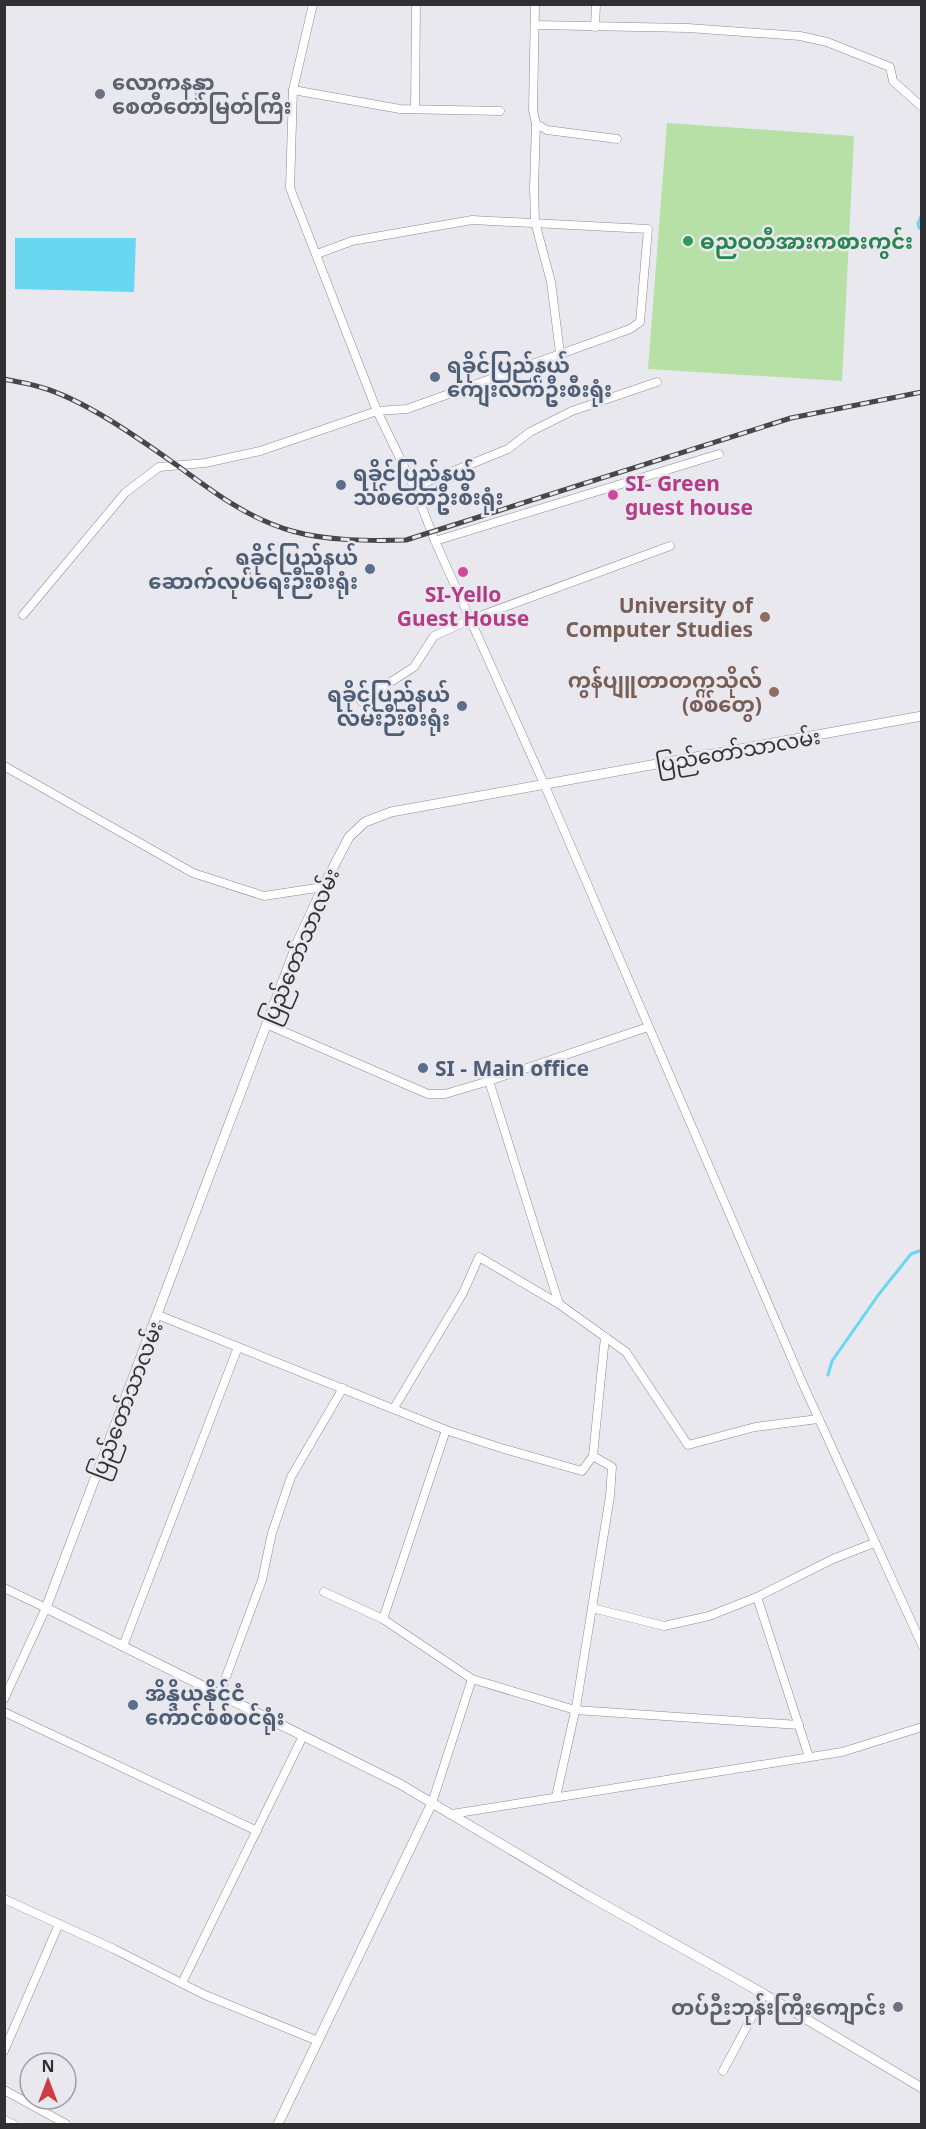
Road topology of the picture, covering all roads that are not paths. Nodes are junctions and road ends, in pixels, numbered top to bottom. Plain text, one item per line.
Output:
1 (313, 4) edge
2 (416, 4) edge
3 (535, 4) edge
4 (596, 4) edge
5 (535, 25) junction
6 (595, 27) junction
7 (292, 90) junction
8 (921, 107) edge
9 (415, 109) junction
10 (500, 111) dead end
11 (536, 124) junction
12 (617, 139) dead end
13 (535, 222) junction
14 (317, 254) junction
15 (560, 353) junction
16 (657, 382) dead end
17 (377, 411) junction
18 (719, 454) dead end
19 (414, 487) junction
20 (435, 541) junction
21 (670, 546) dead end
22 (23, 615) dead end
23 (470, 620) junction
24 (361, 701) dead end
25 (921, 716) edge
26 (4, 765) edge
27 (545, 786) junction
28 (323, 887) junction
29 (266, 1024) junction
30 (648, 1027) junction
31 (489, 1081) junction
32 (560, 1304) junction
33 (158, 1315) junction
34 (605, 1337) junction
35 (238, 1347) junction
36 (343, 1388) junction
37 (394, 1408) junction
38 (818, 1419) junction
39 (446, 1430) junction
40 (593, 1456) junction
41 (874, 1543) junction
42 (4, 1588) edge
43 (324, 1592) dead end
44 (757, 1597) junction
45 (46, 1608) junction
46 (592, 1608) junction
47 (382, 1618) junction
48 (921, 1645) edge
49 (123, 1646) junction
50 (472, 1679) junction
51 (219, 1694) junction
52 (4, 1699) edge
53 (575, 1710) junction
54 (4, 1712) edge
55 (799, 1725) junction
56 (921, 1727) edge
57 (303, 1736) junction
58 (809, 1757) junction
59 (556, 1797) junction
60 (432, 1803) junction
61 (452, 1814) junction
62 (256, 1831) junction
63 (4, 1899) edge
64 (58, 1924) junction
65 (182, 1983) junction
66 (764, 1994) junction
67 (318, 2041) junction
68 (4, 2050) edge
69 (723, 2071) dead end
70 (921, 2088) edge
71 (4, 2090) edge
72 (4, 2120) edge
73 (13, 2124) edge
74 (66, 2124) edge
75 (278, 2124) edge

1 - 7 street
2 - 9 street
3 - 5 street
4 - 6 street
5 - 6 street
5 - 11 street
6 - 8 street
7 - 9 street
7 - 14 street
9 - 10 street
11 - 12 street
11 - 13 street
13 - 14 street
13 - 15 street
13 - 15 street
14 - 17 street
15 - 17 street
16 - 19 street
17 - 19 street
17 - 22 street
18 - 20 street
19 - 20 street
20 - 23 street
21 - 23 street
23 - 24 street
23 - 27 street
25 - 27 street, ပြည်တော်သာလမ်း
26 - 28 street
27 - 28 street, ပြည်တော်သာလမ်း
27 - 30 street
28 - 29 street, ပြည်တော်သာလမ်း
29 - 31 street
29 - 33 street, ပြည်တော်သာလမ်း
30 - 31 street
30 - 38 street
31 - 32 street
32 - 34 street
32 - 37 street
33 - 35 street
33 - 45 street, ပြည်တော်သာလမ်း
34 - 38 street
34 - 40 street
35 - 36 street
35 - 49 street
36 - 37 street
36 - 51 street
37 - 39 street
38 - 41 street
39 - 40 street
39 - 47 street
40 - 46 street
41 - 44 street
41 - 48 street
42 - 45 street
43 - 47 street
44 - 46 street
44 - 55 street
45 - 49 street
45 - 52 street
46 - 53 street
47 - 50 street
49 - 51 street
50 - 53 street
50 - 60 street
51 - 57 street
53 - 55 street
53 - 59 street
54 - 62 street
55 - 58 street
56 - 58 street
57 - 60 street
57 - 62 street
58 - 59 street
59 - 61 street
60 - 61 street
60 - 67 street
61 - 66 street
62 - 65 street
63 - 64 street
64 - 65 street
64 - 68 street
65 - 67 street
66 - 69 street
66 - 70 street
67 - 75 street
71 - 74 street
72 - 73 street

